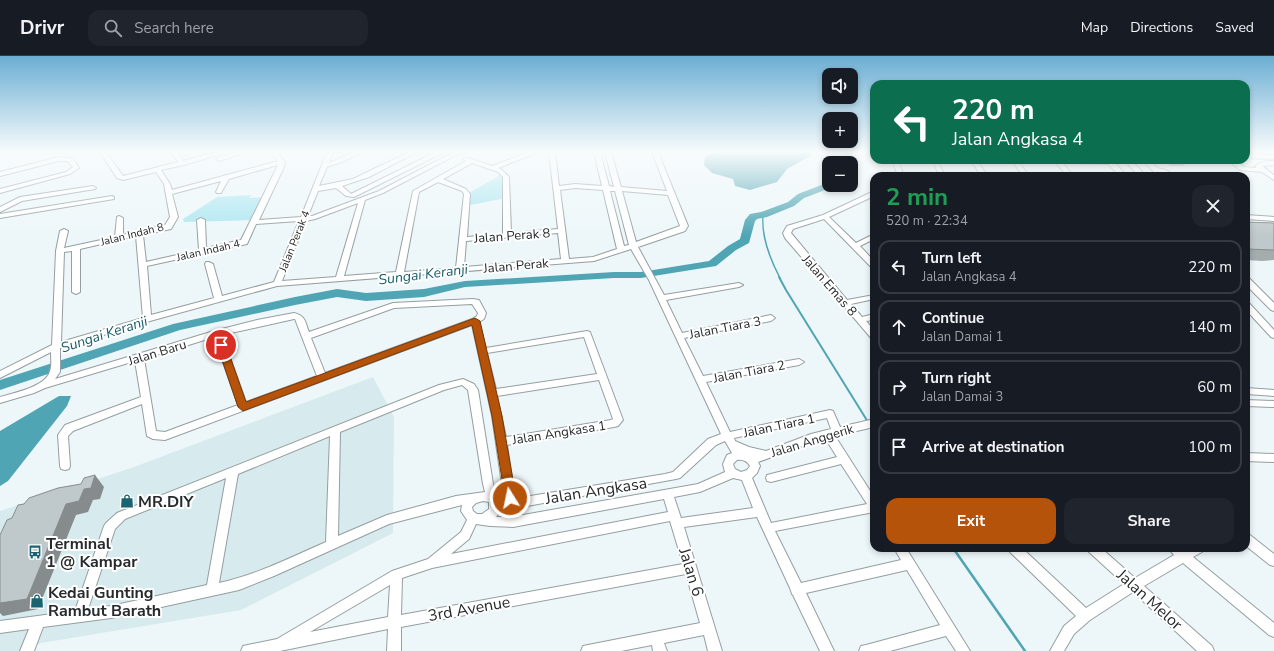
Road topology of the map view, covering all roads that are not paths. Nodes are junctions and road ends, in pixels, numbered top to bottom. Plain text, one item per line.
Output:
1 (44, 180) edge
2 (163, 180) edge
3 (219, 180) edge
4 (225, 180) edge
5 (274, 180) edge
6 (319, 180) edge
7 (360, 180) edge
8 (386, 180) edge
9 (405, 180) edge
10 (436, 180) edge
11 (439, 180) edge
12 (506, 180) edge
13 (556, 180) edge
14 (604, 180) edge
15 (615, 180) edge
16 (666, 180) edge
17 (338, 187) junction
18 (93, 188) dead end
19 (557, 188) junction
20 (606, 188) junction
21 (315, 189) junction
22 (618, 190) junction
23 (0, 192) edge
24 (219, 192) dead end
25 (169, 193) junction
26 (671, 193) junction
27 (870, 195) edge
28 (112, 198) dead end
29 (362, 200) junction
30 (0, 210) edge
31 (0, 216) edge
32 (825, 216) junction
33 (1250, 217) edge
34 (119, 218) dead end
35 (1274, 218) edge
36 (201, 220) dead end
37 (303, 220) junction
38 (254, 222) junction
39 (64, 231) dead end
40 (562, 232) junction
41 (139, 233) junction
42 (507, 235) junction
43 (119, 238) junction
44 (870, 238) edge
45 (463, 239) junction
46 (633, 245) junction
47 (855, 246) junction
48 (76, 248) junction
49 (621, 250) junction
50 (60, 252) junction
51 (203, 252) junction
52 (565, 261) junction
53 (870, 261) edge
54 (210, 264) dead end
55 (143, 265) junction
56 (460, 270) junction
57 (400, 274) junction
58 (339, 279) junction
59 (276, 284) junction
60 (1250, 284) edge
61 (739, 285) dead end
62 (76, 292) dead end
63 (661, 298) junction
64 (870, 298) edge
65 (219, 300) junction
66 (844, 303) junction
67 (1274, 308) edge
68 (1250, 309) edge
69 (771, 318) dead end
70 (870, 318) edge
71 (147, 319) junction
72 (860, 320) junction
73 (475, 321) junction
74 (870, 331) edge
75 (217, 333) junction
76 (1274, 334) edge
77 (308, 336) junction
78 (679, 336) junction
79 (56, 346) junction
80 (483, 351) junction
81 (139, 357) junction
82 (799, 362) dead end
83 (0, 375) edge
84 (602, 376) junction
85 (322, 378) junction
86 (700, 380) junction
87 (44, 385) junction
88 (1250, 391) edge
89 (492, 393) junction
90 (1274, 393) edge
91 (146, 399) junction
92 (0, 400) edge
93 (1250, 403) edge
94 (1274, 404) edge
95 (243, 407) junction
96 (870, 424) edge
97 (336, 429) junction
98 (833, 432) junction
99 (729, 439) junction
100 (501, 442) junction
101 (764, 454) junction
102 (739, 455) junction
103 (1250, 457) edge
104 (1274, 458) edge
105 (844, 459) junction
106 (751, 460) junction
107 (65, 466) dead end
108 (234, 470) junction
109 (486, 473) junction
110 (733, 473) junction
111 (676, 475) joint
112 (746, 476) junction
113 (771, 478) dead end
114 (599, 489) junction
115 (668, 494) junction
116 (475, 498) junction
117 (870, 500) edge
118 (495, 502) junction
119 (438, 506) junction
120 (602, 506) junction
121 (870, 507) edge
122 (760, 512) junction
123 (474, 515) junction
124 (676, 519) junction
125 (523, 520) junction
126 (768, 528) junction
127 (1250, 542) edge
128 (332, 545) junction
129 (902, 552) edge
130 (1018, 552) edge
131 (1097, 552) edge
132 (1179, 552) edge
133 (1191, 552) edge
134 (1184, 556) junction
135 (1274, 561) edge
136 (432, 563) junction
137 (909, 564) junction
138 (690, 568) junction
139 (396, 575) junction
140 (1134, 585) junction
141 (212, 590) junction
142 (796, 590) junction
143 (1085, 616) junction
144 (79, 617) junction
145 (39, 621) junction
146 (395, 622) junction
147 (0, 627) edge
148 (708, 628) junction
149 (949, 629) junction
150 (1274, 631) edge
151 (656, 637) junction
152 (275, 646) junction
153 (27, 651) edge
154 (248, 651) edge
155 (394, 651) edge
156 (588, 651) edge
157 (660, 651) edge
158 (715, 651) edge
159 (827, 651) edge
160 (866, 651) edge
161 (962, 651) edge
162 (1057, 651) edge
163 (1207, 651) edge

1 - 23 street
2 - 25 street, Jalan Indah 8
3 - 25 street
4 - 24 street
5 - 38 street, Jalan Indah 4
6 - 21 street, Jalan Perak 4
7 - 17 street
8 - 17 street
9 - 29 street
10 - 57 street
11 - 45 street
12 - 42 street
13 - 19 street
14 - 20 street
15 - 22 street
16 - 26 street
17 - 21 street
18 - 30 street
19 - 20 street
19 - 40 street
20 - 22 street
20 - 49 street
21 - 37 street, Jalan Perak 4
22 - 26 street
22 - 46 street
25 - 41 street, Jalan Indah 8
26 - 46 street, Jalan Perak
27 - 32 street
28 - 31 street
29 - 37 street
29 - 58 street
32 - 47 street
32 - 66 street, Jalan Emas 8
33 - 35 street
34 - 43 street
36 - 51 street
37 - 38 street
37 - 59 street, Jalan Perak 4
38 - 51 street, Jalan Indah 4
39 - 50 street
40 - 42 street, Jalan Perak 8
40 - 52 street
41 - 43 street, Jalan Indah 8
41 - 55 street
42 - 45 street, Jalan Perak 8
43 - 48 street, Jalan Indah 8
44 - 47 street
45 - 56 street
46 - 49 street, Jalan Perak
46 - 63 street
47 - 53 street
48 - 50 street, Jalan Indah 8
48 - 62 street
49 - 52 street, Jalan Perak
50 - 79 street
51 - 55 street, Jalan Indah 4
52 - 56 street, Jalan Perak
54 - 65 street
55 - 71 street
56 - 57 street, Jalan Perak
57 - 58 street, Jalan Perak
58 - 59 street, Jalan Perak
59 - 65 street, Jalan Perak
60 - 67 street
61 - 63 street
63 - 78 street
64 - 66 street
65 - 71 street, Jalan Perak
66 - 72 street, Jalan Emas 8
68 - 76 street
69 - 78 street, Jalan Tiara 3
70 - 72 street
71 - 79 street, Jalan Perak
72 - 74 street, Jalan Emas 8
73 - 77 street
73 - 80 street
73 - 85 street
75 - 77 street, Jalan Baru
75 - 81 street, Jalan Baru
75 - 95 street
77 - 85 street
78 - 86 street
79 - 83 street, Jalan Perak
79 - 87 street
80 - 84 street
80 - 89 street
81 - 87 street, Jalan Baru
81 - 91 street
82 - 86 street, Jalan Tiara 2
84 - 89 street
84 - 100 street, Jalan Angkasa 1
85 - 95 street
86 - 99 street
87 - 92 street, Jalan Baru
88 - 90 street
89 - 100 street
91 - 95 street
91 - 107 street
93 - 94 street
96 - 98 street, Jalan Anggerik
97 - 108 street
97 - 109 street
97 - 128 street
98 - 99 street, Jalan Tiara 1
98 - 101 street, Jalan Anggerik
98 - 105 street
99 - 101 street
99 - 102 street
99 - 111 street, Jalan Tiara 1
100 - 114 street, Jalan Angkasa
101 - 106 street, Jalan Anggerik
102 - 106 street
102 - 110 street
103 - 104 street
105 - 113 street
105 - 117 street
106 - 112 street
108 - 141 street
108 - 144 street
109 - 116 street
109 - 118 street
110 - 112 street
110 - 115 street
111 - 114 street, Jalan Angkasa
112 - 122 street
114 - 120 street
115 - 120 street
115 - 124 street, Jalan 6
116 - 118 street
116 - 119 street
116 - 123 street
118 - 123 street
118 - 125 street
119 - 123 street
119 - 128 street
120 - 125 street
121 - 126 street
122 - 124 street
122 - 126 street
123 - 125 street
123 - 136 street
124 - 136 street
124 - 138 street, Jalan 6
126 - 142 street
127 - 135 street
128 - 141 street
129 - 137 street
130 - 143 street
131 - 140 street, Jalan Melor
132 - 134 street
133 - 134 street
134 - 140 street
134 - 150 street
136 - 139 street
137 - 142 street
137 - 149 street
138 - 146 street, 3rd Avenue
138 - 148 street, Jalan 6
139 - 146 street
139 - 152 street
140 - 143 street
140 - 163 street, Jalan Melor
141 - 144 street
142 - 159 street
143 - 162 street
144 - 145 street
145 - 147 street
145 - 153 street
146 - 152 street, 3rd Avenue
146 - 155 street
148 - 151 street
148 - 158 street, Jalan 6
149 - 160 street
149 - 161 street
151 - 156 street
151 - 157 street
152 - 154 street, 3rd Avenue

